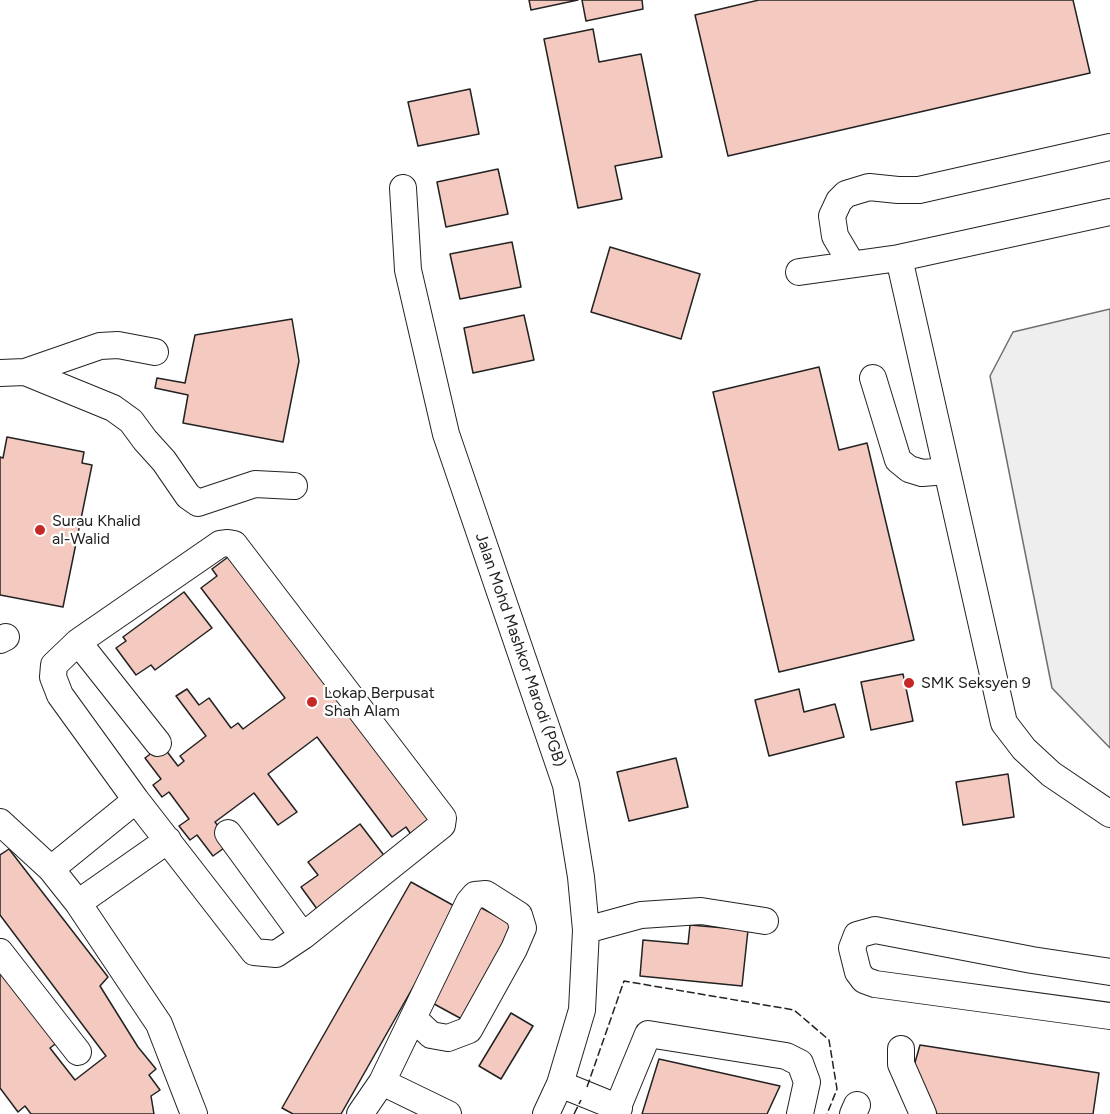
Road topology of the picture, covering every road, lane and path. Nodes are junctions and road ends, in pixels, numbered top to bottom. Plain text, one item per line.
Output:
1 (1110, 147) edge
2 (403, 188) dead end
3 (1110, 213) edge
4 (899, 258) junction
5 (850, 263) junction
6 (799, 272) dead end
7 (155, 352) dead end
8 (12, 372) edge
9 (873, 378) dead end
10 (947, 471) junction
11 (294, 486) dead end
12 (78, 642) junction
13 (158, 743) dead end
14 (136, 800) junction
15 (1110, 814) edge
16 (0, 822) edge
17 (228, 833) dead end
18 (168, 840) junction
19 (51, 869) junction
20 (78, 903) junction
21 (765, 921) dead end
22 (586, 930) junction
23 (303, 936) junction
24 (0, 952) edge
25 (1110, 972) edge
26 (1110, 1016) edge
27 (413, 1018) junction
28 (900, 1049) dead end
29 (78, 1052) dead end
30 (382, 1082) junction
31 (560, 1084) junction
32 (617, 1111) edge
33 (194, 1114) edge
34 (360, 1114) edge
35 (448, 1114) edge
36 (546, 1114) edge
37 (800, 1114) edge
38 (923, 1114) edge

1 - 5 lane
2 - 22 lane, Jalan Mohd Mashkor Marodi (PGB)
3 - 4 lane
4 - 5 lane
4 - 10 lane
5 - 6 lane
7 - 8 lane
8 - 11 lane
9 - 10 lane
10 - 15 lane
12 - 13 lane
12 - 14 lane
12 - 23 lane
14 - 18 lane
14 - 19 lane
16 - 19 lane
17 - 23 lane
18 - 20 lane
18 - 23 lane
19 - 20 lane
20 - 33 lane
21 - 22 lane
22 - 31 lane, Jalan Mohd Mashkor Marodi (PGB)
24 - 29 lane
25 - 26 lane
27 - 27 lane
27 - 30 lane
28 - 38 lane
30 - 34 lane
30 - 35 lane
31 - 32 lane
31 - 36 lane, Jalan Mohd Mashkor Marodi (PGB)
32 - 37 lane

